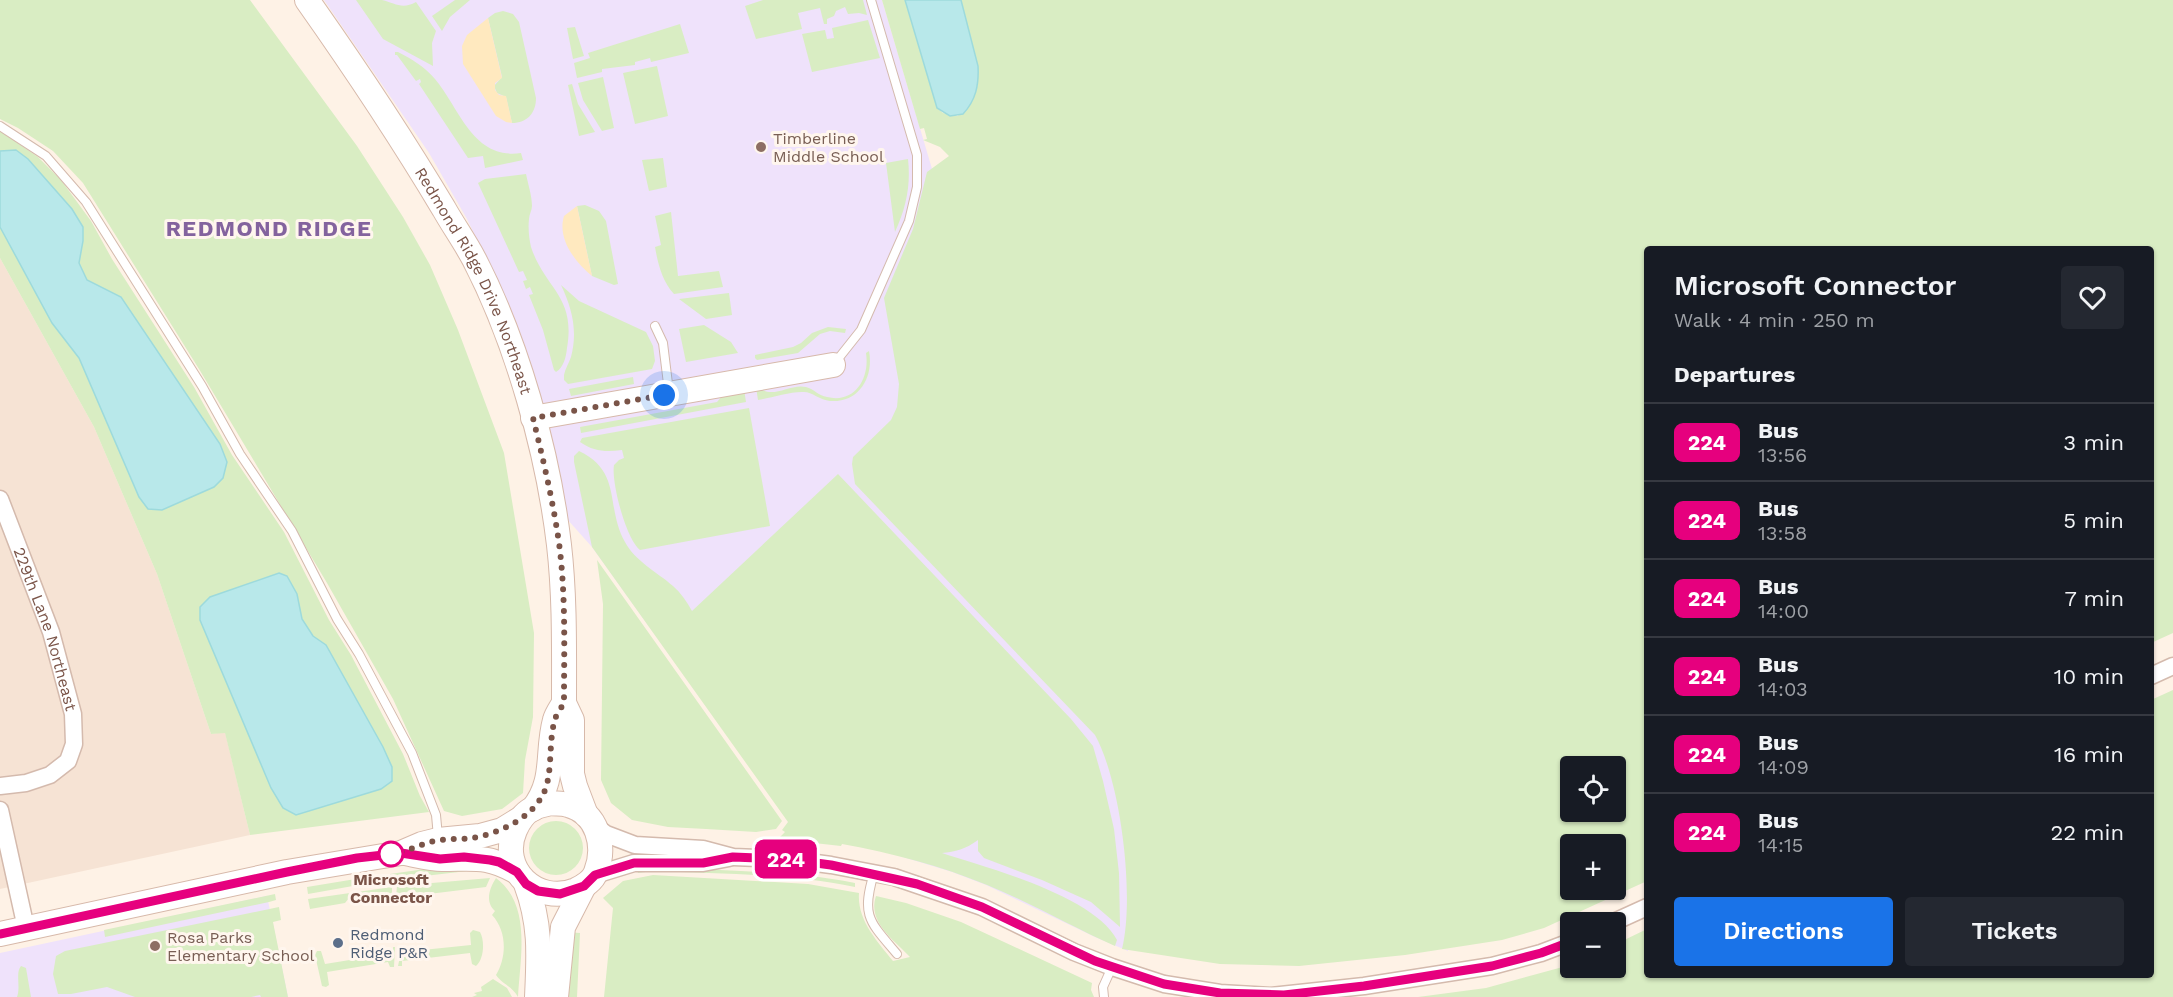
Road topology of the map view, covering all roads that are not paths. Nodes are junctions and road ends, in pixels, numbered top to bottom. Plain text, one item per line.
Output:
1 (307, 0) edge
2 (872, 0) edge
3 (0, 126) edge
4 (655, 326) dead end
5 (833, 365) joint
6 (669, 394) junction
7 (533, 418) junction
8 (0, 499) edge
9 (2173, 666) edge
10 (2154, 675) edge
11 (564, 703) junction
12 (0, 786) edge
13 (0, 810) edge
14 (527, 814) junction
15 (591, 820) junction
16 (438, 840) junction
17 (401, 853) junction
18 (733, 857) junction
19 (874, 873) junction
20 (522, 878) junction
21 (590, 881) junction
22 (1644, 908) edge
23 (1626, 917) edge
24 (26, 928) junction
25 (0, 934) edge
26 (1560, 946) edge
27 (897, 954) dead end
28 (1112, 967) junction
29 (537, 997) edge
30 (556, 997) edge
31 (1104, 997) edge

1 - 7 street, Redmond Ridge Drive Northeast
2 - 5 lane
3 - 16 lane
4 - 6 lane
5 - 6 street
6 - 7 street
7 - 11 street, Redmond Ridge Drive Northeast
8 - 12 street, 229th Lane Northeast
9 - 10 street
11 - 14 street, Redmond Ridge Drive Northeast
11 - 15 street, Redmond Ridge Drive Northeast
13 - 24 street
14 - 15 street
14 - 16 street
14 - 20 street, Redmond Ridge Drive Northeast
15 - 18 street
15 - 21 street, Redmond Ridge Drive Northeast
16 - 17 street
17 - 20 street
17 - 24 street
18 - 19 street
18 - 21 street
19 - 27 lane
19 - 28 street
20 - 21 street
20 - 29 street, Redmond Ridge Drive Northeast
21 - 30 street, Redmond Ridge Drive Northeast
22 - 23 street
24 - 25 street
26 - 28 street
28 - 31 lane

